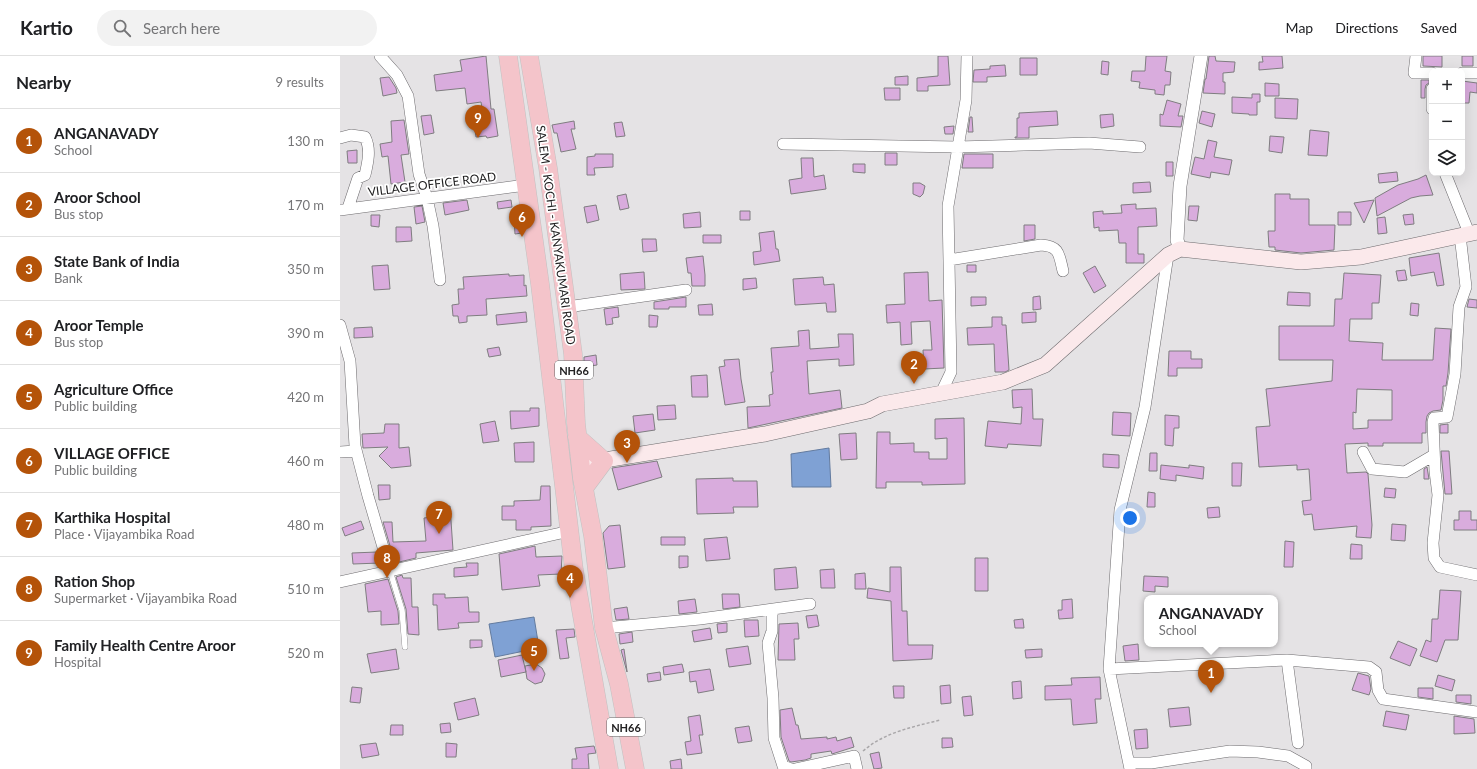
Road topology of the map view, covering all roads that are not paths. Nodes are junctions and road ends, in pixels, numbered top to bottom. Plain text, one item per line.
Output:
1 (380, 56) edge
2 (508, 56) edge
3 (530, 56) edge
4 (967, 56) edge
5 (1201, 56) edge
6 (1416, 56) edge
7 (1429, 73) edge
8 (1465, 73) edge
9 (1477, 73) edge
10 (340, 138) edge
11 (783, 144) dead end
12 (1140, 146) dead end
13 (958, 147) junction
14 (1446, 176) edge
15 (526, 185) junction
16 (427, 198) junction
17 (344, 209) edge
18 (1469, 233) edge
19 (1174, 252) junction
20 (949, 260) junction
21 (1063, 271) dead end
22 (440, 280) dead end
23 (686, 290) dead end
24 (567, 307) junction
25 (340, 325) edge
26 (941, 393) junction
27 (578, 437) junction
28 (356, 451) junction
29 (340, 452) edge
30 (1363, 452) dead end
31 (1434, 455) junction
32 (604, 461) junction
33 (580, 464) junction
34 (584, 488) junction
35 (570, 532) junction
36 (390, 571) junction
37 (1477, 576) edge
38 (340, 582) edge
39 (810, 604) dead end
40 (772, 610) junction
41 (604, 628) junction
42 (405, 646) dead end
43 (1287, 660) junction
44 (1109, 669) junction
45 (1477, 712) edge
46 (1298, 742) dead end
47 (856, 764) edge
48 (1130, 766) edge
49 (609, 769) edge
50 (634, 769) edge
51 (791, 769) edge
52 (795, 769) edge
53 (1306, 769) edge

1 - 16 street
2 - 15 highway, SALEM - KOCHI - KANYAKUMARI ROAD / NH66
3 - 24 highway, SALEM - KOCHI - KANYAKUMARI ROAD / NH66
4 - 13 street
5 - 19 street
6 - 7 street
8 - 9 street
10 - 17 street
11 - 13 street
12 - 13 street
13 - 20 street
14 - 18 street
15 - 16 street, VILLAGE OFFICE ROAD
15 - 35 highway, SALEM - KOCHI - KANYAKUMARI ROAD / NH66
16 - 17 street, VILLAGE OFFICE ROAD
16 - 22 street
18 - 19 main road
18 - 31 street
19 - 26 main road
19 - 44 street
20 - 21 street
20 - 26 street
23 - 24 street
24 - 27 highway, SALEM - KOCHI - KANYAKUMARI ROAD / NH66
25 - 28 street
26 - 32 main road
27 - 32 highway
27 - 33 highway, SALEM - KOCHI - KANYAKUMARI ROAD / NH66
28 - 29 street
28 - 36 street
30 - 31 street
31 - 37 street
32 - 33 main road
32 - 34 highway
33 - 34 highway, SALEM - KOCHI - KANYAKUMARI ROAD / NH66
34 - 41 highway, SALEM - KOCHI - KANYAKUMARI ROAD / NH66
35 - 36 street
35 - 49 highway, SALEM - KOCHI - KANYAKUMARI ROAD / NH66
36 - 38 street
36 - 42 lane
39 - 40 street
40 - 41 street
40 - 51 street
41 - 50 highway, SALEM - KOCHI - KANYAKUMARI ROAD / NH66
43 - 44 street
43 - 45 street
43 - 46 street
44 - 48 street
47 - 52 street
48 - 53 street

